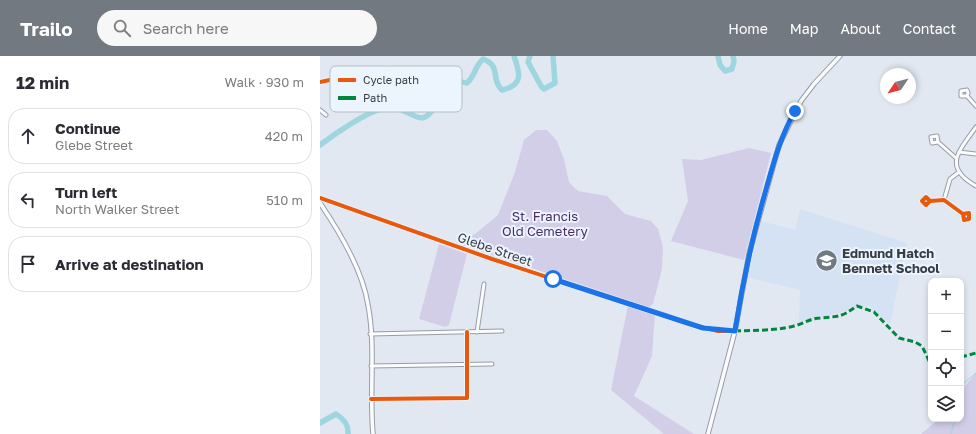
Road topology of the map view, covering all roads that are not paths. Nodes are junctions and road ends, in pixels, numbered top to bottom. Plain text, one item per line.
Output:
1 (840, 56) edge
2 (330, 80) edge
3 (320, 82) edge
4 (967, 96) dead end
5 (976, 106) edge
6 (320, 110) edge
7 (326, 115) dead end
8 (976, 127) edge
9 (938, 142) dead end
10 (959, 152) junction
11 (976, 154) edge
12 (956, 158) junction
13 (959, 172) junction
14 (976, 186) edge
15 (320, 198) edge
16 (944, 200) junction
17 (930, 201) dead end
18 (320, 203) edge
19 (963, 214) dead end
20 (484, 284) dead end
21 (502, 331) dead end
22 (735, 331) junction
23 (467, 332) junction
24 (477, 332) junction
25 (370, 334) junction
26 (467, 364) junction
27 (492, 364) dead end
28 (371, 366) junction
29 (371, 399) junction
30 (373, 434) edge
31 (708, 434) edge

1 - 22 main road
2 - 3 street
4 - 5 street
6 - 7 street
8 - 10 street
9 - 12 street
10 - 11 street
10 - 12 street
12 - 13 street
13 - 14 street
13 - 16 street
15 - 22 street, Glebe Street
16 - 17 street
16 - 19 street
18 - 25 main road
20 - 24 street
21 - 24 street
22 - 31 main road
23 - 24 street
23 - 25 street
23 - 26 street
25 - 28 main road
26 - 27 street
26 - 28 street
26 - 29 street
28 - 29 main road
29 - 30 main road

